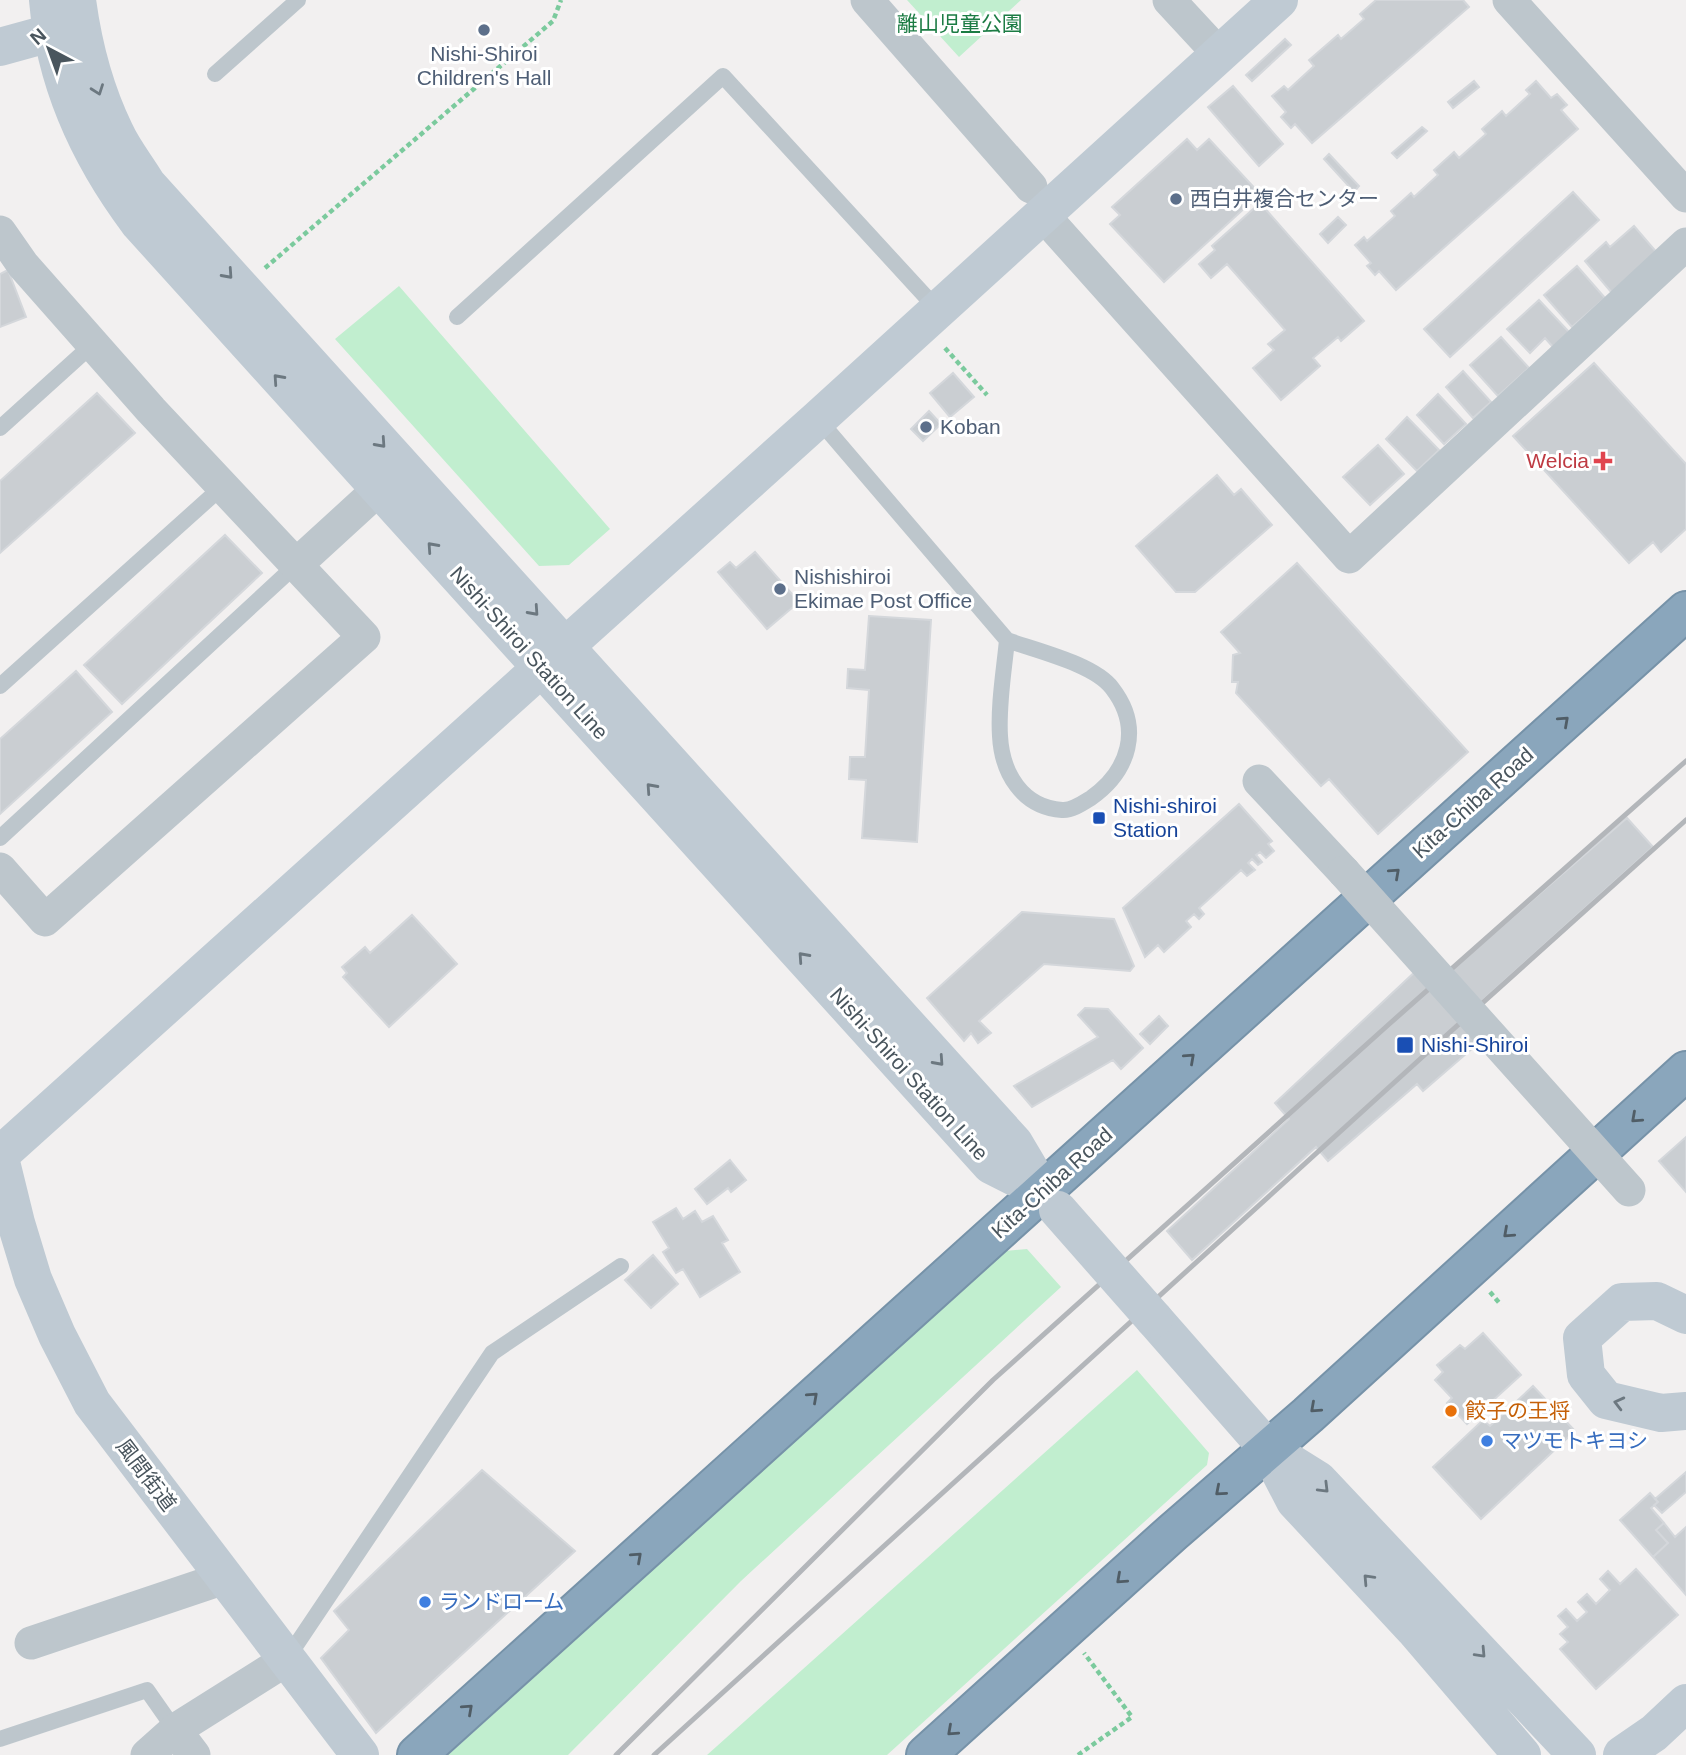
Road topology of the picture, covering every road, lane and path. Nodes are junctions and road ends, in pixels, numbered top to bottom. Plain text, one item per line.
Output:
1 (298, 0) edge
2 (561, 0) edge
3 (867, 0) edge
4 (1169, 0) edge
5 (1279, 0) edge
6 (1509, 0) edge
7 (64, 15) edge
8 (0, 47) edge
9 (1219, 54) junction
10 (215, 74) dead end
11 (1686, 196) edge
12 (1037, 201) junction
13 (0, 232) edge
14 (1686, 244) edge
15 (260, 273) dead end
16 (938, 310) junction
17 (457, 317) dead end
18 (93, 344) junction
19 (945, 348) dead end
20 (987, 395) dead end
21 (818, 419) junction
22 (0, 428) edge
23 (223, 486) junction
24 (379, 489) junction
25 (297, 564) junction
26 (1686, 611) edge
27 (1007, 640) junction
28 (554, 657) junction
29 (0, 686) edge
30 (1259, 780) dead end
31 (0, 838) edge
32 (0, 869) edge
33 (1686, 1072) edge
34 (0, 1157) edge
35 (1629, 1189) dead end
36 (1050, 1200) junction
37 (621, 1266) dead end
38 (1487, 1289) dead end
39 (1501, 1305) dead end
40 (1686, 1315) edge
41 (1686, 1411) edge
42 (1260, 1439) junction
43 (224, 1578) junction
44 (31, 1643) dead end
45 (1083, 1652) dead end
46 (286, 1660) junction
47 (1686, 1703) edge
48 (0, 1739) edge
49 (185, 1743) edge
50 (147, 1755) edge
51 (360, 1755) edge
52 (418, 1755) edge
53 (926, 1755) edge
54 (1078, 1755) edge
55 (1522, 1755) edge
56 (1577, 1755) edge
57 (1622, 1755) edge

1 - 10 lane
2 - 15 path
3 - 12 street
4 - 9 street
5 - 9 street
6 - 11 street
7 - 8 street
24 -> 7 street, Nishi-Shiroi Station Line
7 -> 28 street, Nishi-Shiroi Station Line
9 - 12 street
12 - 14 street
12 - 16 street
13 - 18 street
16 - 17 lane
16 - 21 street
18 - 22 lane
18 - 23 street
19 - 20 path
21 - 27 lane
21 - 28 street
23 - 25 street
23 - 29 lane
24 - 25 street
28 -> 24 street, Nishi-Shiroi Station Line
25 - 31 lane
25 - 32 street
36 -> 26 highway, Kita-Chiba Road
27 - 27 lane
28 - 34 street
28 - 36 street, Nishi-Shiroi Station Line
30 - 35 street, bridge
33 -> 42 highway
34 - 43 street, 風間街道
36 - 42 street, bridge
52 -> 36 highway, Kita-Chiba Road
37 - 46 lane
38 - 39 path
41 -> 40 street
42 -> 53 highway
55 -> 42 street
42 -> 56 street
43 - 44 street
43 - 46 street, 風間街道
45 - 54 path
46 - 49 street
46 - 51 street, 風間街道
47 - 57 street
48 - 49 lane
49 - 50 street

